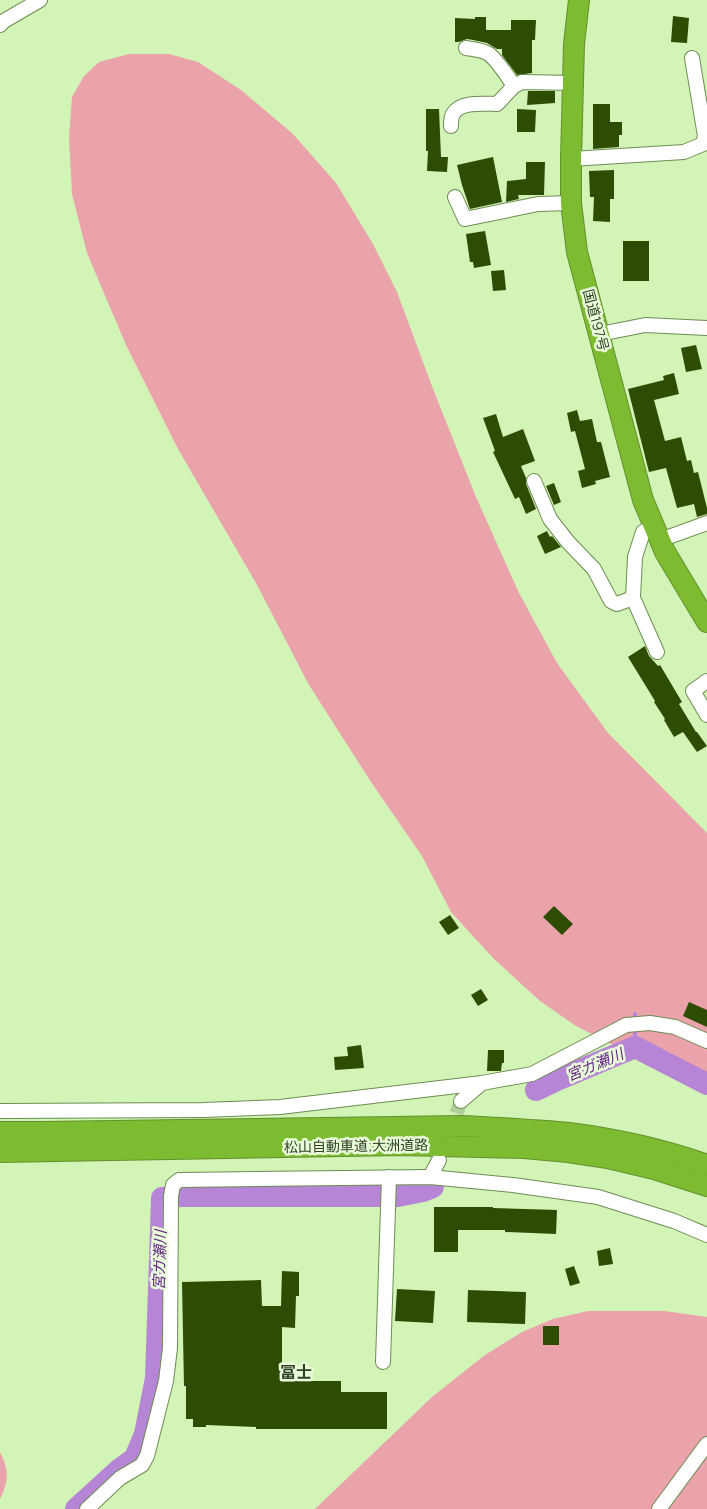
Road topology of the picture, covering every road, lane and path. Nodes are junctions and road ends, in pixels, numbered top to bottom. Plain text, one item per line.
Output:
1 (40, 0) edge
2 (579, 0) edge
3 (0, 25) edge
4 (466, 48) dead end
5 (692, 58) dead end
6 (573, 84) junction
7 (514, 86) junction
8 (451, 126) dead end
9 (706, 140) edge
10 (571, 159) junction
11 (455, 197) dead end
12 (571, 202) junction
13 (707, 328) edge
14 (600, 334) junction
15 (534, 481) dead end
16 (707, 524) edge
17 (657, 533) junction
18 (633, 598) junction
19 (707, 622) edge
20 (657, 652) dead end
21 (707, 681) edge
22 (707, 715) edge
23 (707, 1041) edge
24 (482, 1083) junction
25 (461, 1101) tunnel mouth
26 (0, 1111) edge
27 (0, 1132) edge
28 (0, 1152) edge
29 (439, 1160) dead end
30 (707, 1165) edge
31 (389, 1177) junction
32 (430, 1177) junction
33 (682, 1177) junction
34 (707, 1186) edge
35 (707, 1190) edge
36 (707, 1235) edge
37 (383, 1362) dead end
38 (707, 1444) edge
39 (87, 1509) edge
40 (659, 1509) edge

1 - 3 street
2 - 6 highway, 国道197号
4 - 7 street
5 - 9 street
6 - 7 street
6 - 10 highway, 国道197号
7 - 8 street
9 - 10 street
10 - 12 highway, 国道197号
11 - 12 street
12 - 14 highway, 国道197号
13 - 14 street
14 - 17 highway, 国道197号
15 - 18 street
16 - 17 street
17 - 18 street
17 - 19 highway, 国道197号
18 - 20 street
21 - 22 street
23 - 24 street
24 - 25 street
24 - 26 street
27 - 30 highway, 松山自動車道;大洲道路
28 - 33 highway, 松山自動車道;大洲道路
29 - 32 street
31 - 32 street
31 - 37 street
31 - 39 street
32 - 36 street
33 - 34 highway, 松山自動車道;大洲道路
33 - 35 highway
38 - 40 street

